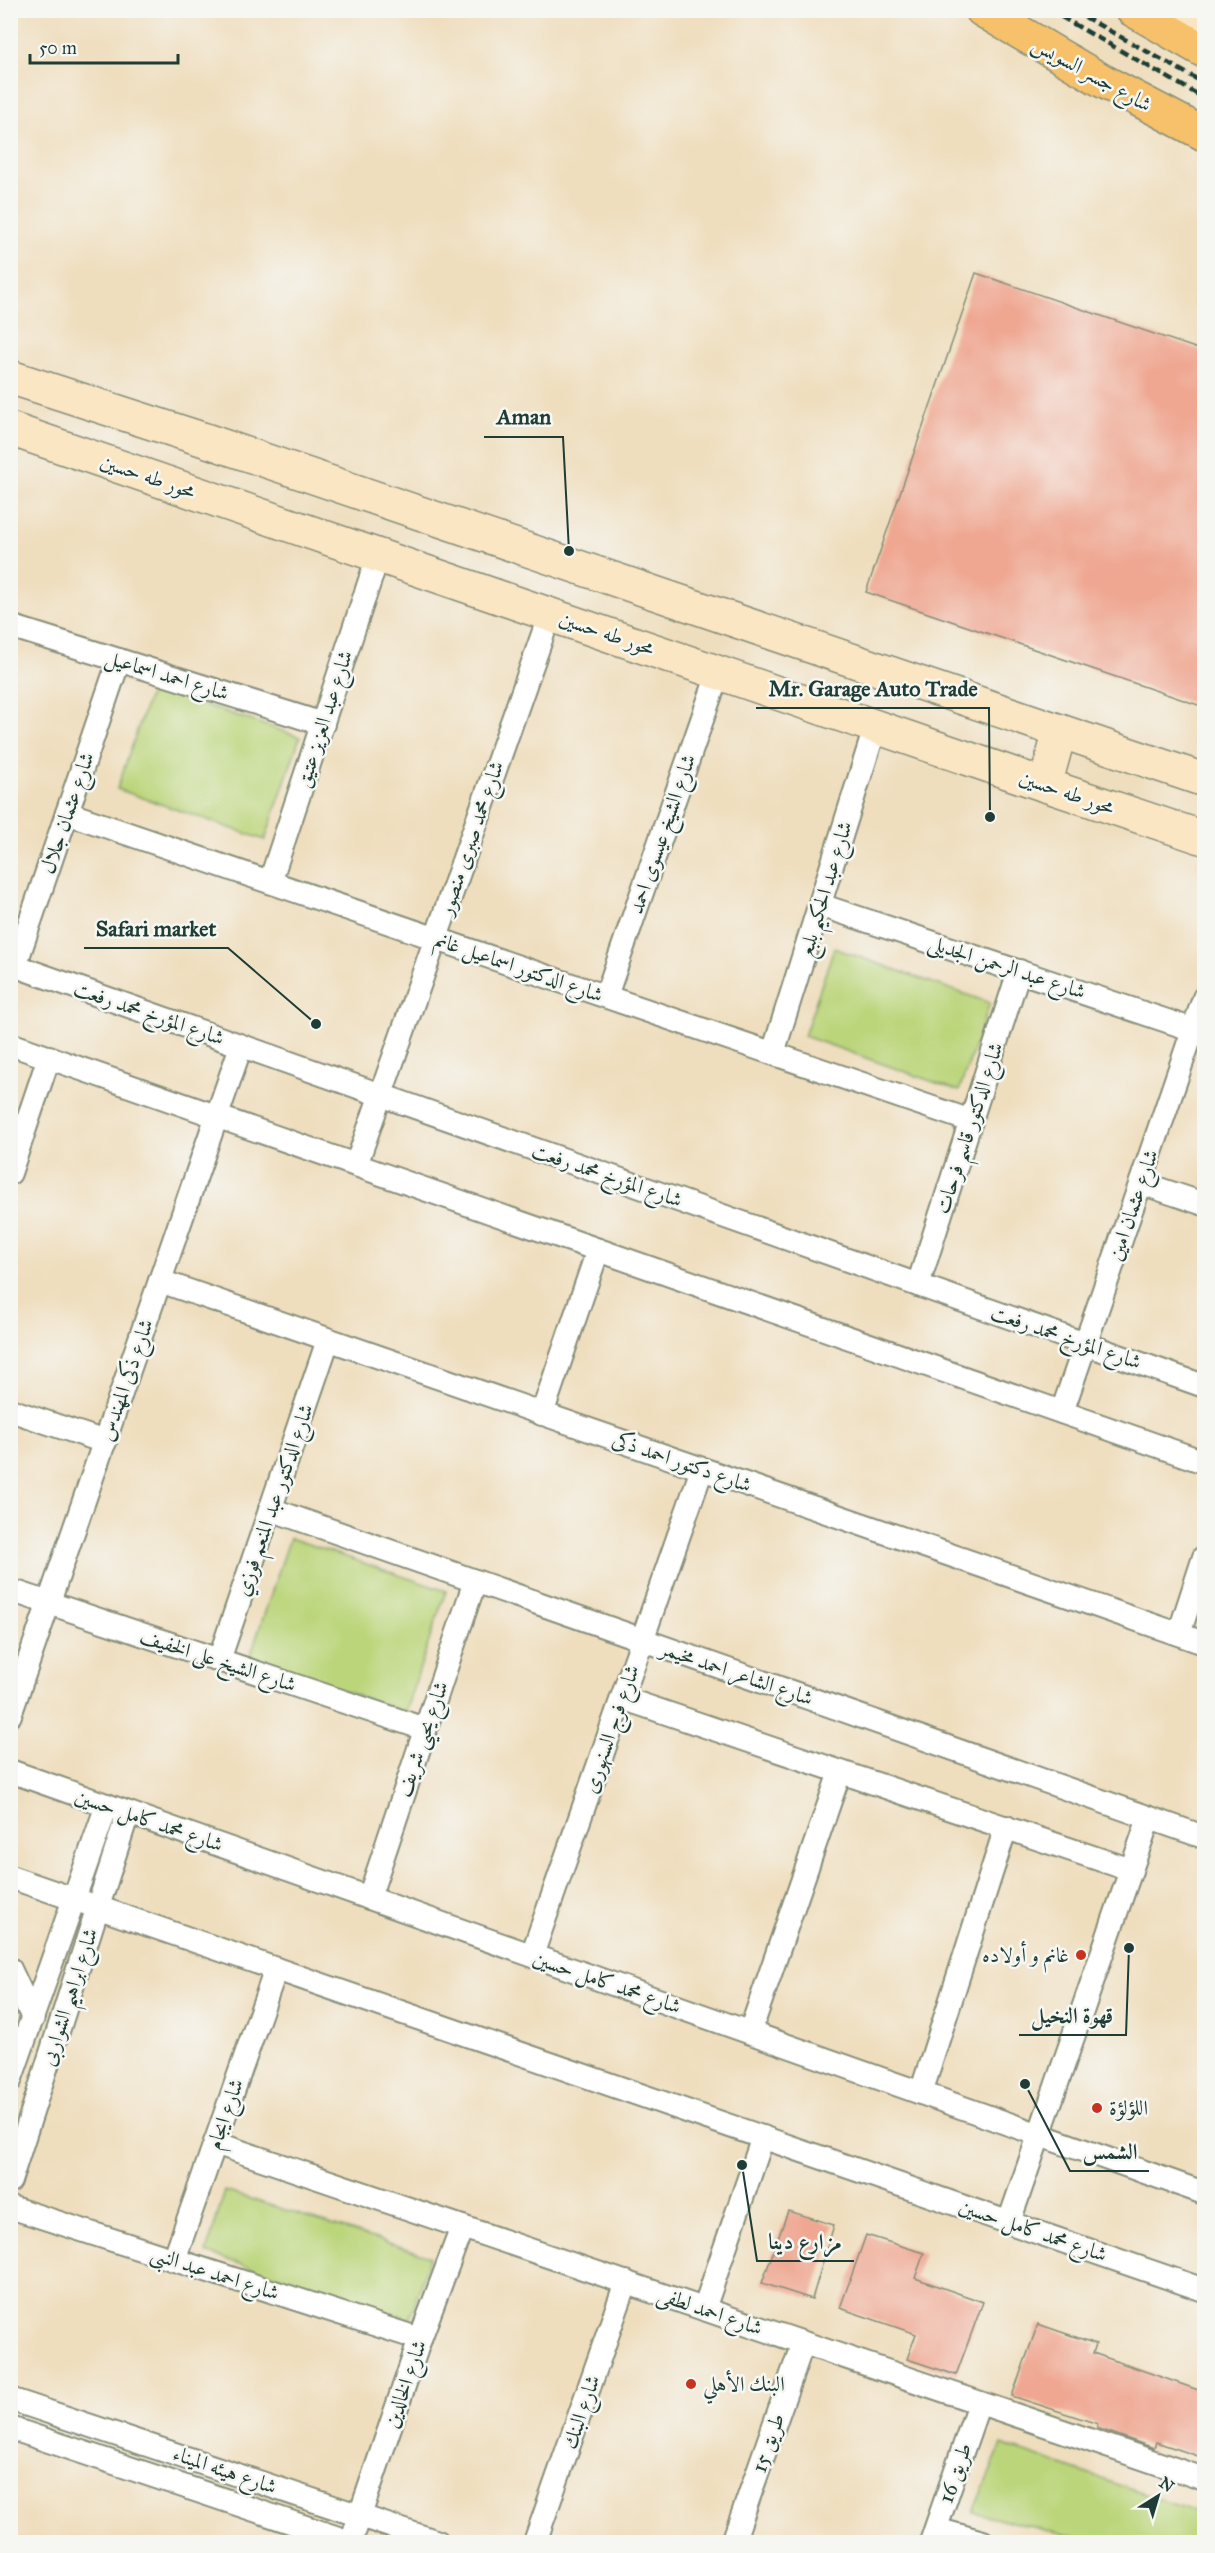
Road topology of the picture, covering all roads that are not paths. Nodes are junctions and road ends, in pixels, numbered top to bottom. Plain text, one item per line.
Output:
1 (982, 10) edge
2 (1133, 10) edge
3 (1174, 10) edge
4 (1204, 25) edge
5 (1204, 51) edge
6 (1204, 134) edge
7 (10, 377) edge
8 (10, 429) edge
9 (378, 556) junction
10 (550, 614) junction
11 (10, 626) edge
12 (119, 660) junction
13 (719, 671) junction
14 (323, 724) junction
15 (876, 725) junction
16 (1060, 731) junction
17 (1204, 780) edge
18 (1045, 785) junction
19 (68, 813) junction
20 (1204, 838) edge
21 (270, 882) junction
22 (820, 905) junction
23 (436, 938) junction
24 (13, 965) edge
25 (1019, 971) junction
26 (606, 996) junction
27 (1204, 998) edge
28 (1194, 1030) junction
29 (10, 1044) edge
30 (241, 1046) junction
31 (773, 1053) junction
32 (49, 1057) junction
33 (380, 1095) junction
34 (217, 1116) junction
35 (971, 1120) junction
36 (356, 1165) junction
37 (10, 1173) edge
38 (1141, 1183) junction
39 (1204, 1204) edge
40 (598, 1250) junction
41 (160, 1281) junction
42 (918, 1285) junction
43 (328, 1340) junction
44 (1085, 1344) junction
45 (1204, 1386) edge
46 (10, 1410) edge
47 (1062, 1412) junction
48 (542, 1414) junction
49 (105, 1442) junction
50 (1204, 1462) edge
51 (702, 1469) junction
52 (270, 1509) junction
53 (1204, 1557) edge
54 (475, 1581) junction
55 (10, 1590) edge
56 (49, 1603) junction
57 (1179, 1634) junction
58 (642, 1640) junction
59 (1204, 1643) edge
60 (219, 1660) junction
61 (622, 1698) junction
62 (10, 1714) edge
63 (425, 1729) junction
64 (10, 1771) edge
65 (840, 1772) junction
66 (107, 1805) junction
67 (128, 1813) junction
68 (1149, 1818) junction
69 (1006, 1827) junction
70 (1204, 1837) edge
71 (1131, 1870) junction
72 (10, 1877) edge
73 (369, 1898) junction
74 (74, 1899) junction
75 (98, 1907) junction
76 (532, 1955) junction
77 (10, 1969) edge
78 (276, 1969) junction
79 (33, 2018) junction
80 (750, 2032) junction
81 (10, 2081) edge
82 (921, 2093) junction
83 (1040, 2134) junction
84 (763, 2137) junction
85 (215, 2143) junction
86 (13, 2166) edge
87 (1204, 2193) edge
88 (10, 2207) edge
89 (1009, 2222) junction
90 (462, 2227) junction
91 (174, 2260) junction
92 (626, 2283) junction
93 (1204, 2290) edge
94 (705, 2309) junction
95 (420, 2340) junction
96 (803, 2343) junction
97 (10, 2398) edge
98 (979, 2403) junction
99 (10, 2428) edge
100 (1204, 2479) edge
101 (360, 2516) junction
102 (934, 2536) edge
103 (350, 2542) edge
104 (438, 2542) edge
105 (535, 2542) edge
106 (733, 2542) edge
107 (984, 2542) edge

1 - 6 main road, شارع جسر السويس
2 - 5 main road
3 - 4 street
7 - 16 street
8 - 9 street, محور طه حسين
9 - 10 street, محور طه حسين
9 - 14 street, شارع عبد العزيز عتيق
10 - 13 street, محور طه حسين
10 - 23 street, شارع محمد صبرى منصور
11 - 12 street, شارع احمد اسماعيل
12 - 14 street, شارع احمد اسماعيل
12 - 19 street, شارع عثمان جلال
13 - 15 street, محور طه حسين
13 - 26 street, شارع الشيخ عيسوى احمد
14 - 21 street, شارع عبد العزيز عتيق
15 - 18 street, محور طه حسين
15 - 22 street, شارع عبد الحكيم بلبع
16 - 17 street
16 - 18 street
18 - 20 street, محور طه حسين
19 - 21 street, شارع الدكتور اسماعيل غانم
19 - 24 street, شارع عثمان جلال
21 - 23 street, شارع الدكتور اسماعيل غانم
22 - 25 street, شارع عبد الرحمن الجديلى
22 - 31 street, شارع عبد الحكيم بلبع
23 - 26 street, شارع الدكتور اسماعيل غانم
23 - 33 street, شارع محمد صبرى منصور
24 - 30 street, شارع المؤرخ محمد رفعت
25 - 28 street, شارع عبد الرحمن الجديلى
25 - 35 street, شارع الدكتور قاسم فرحات
26 - 31 street, شارع الدكتور اسماعيل غانم
27 - 28 street, شارع عثمان امين
28 - 38 street, شارع عثمان امين
29 - 32 street
30 - 33 street, شارع المؤرخ محمد رفعت
30 - 34 street, شارع ذكى المهندس
31 - 35 street, شارع الدكتور اسماعيل غانم
32 - 34 street
32 - 37 street
33 - 36 street, شارع محمد صبرى منصور
33 - 42 street, شارع المؤرخ محمد رفعت
34 - 36 street
34 - 41 street, شارع ذكى المهندس
35 - 42 street, شارع الدكتور قاسم فرحات
36 - 40 street
38 - 39 street
38 - 44 street, شارع عثمان امين
40 - 47 street
40 - 48 street
41 - 43 street, شارع دكتور احمد ذكى
41 - 49 street, شارع ذكى المهندس
42 - 44 street, شارع المؤرخ محمد رفعت
43 - 48 street, شارع دكتور احمد ذكى
43 - 52 street, شارع الدكتور عبد المنعم فوزي
44 - 45 street, شارع المؤرخ محمد رفعت
44 - 47 street, شارع عثمان امين
46 - 49 street
47 - 50 street
48 - 51 street, شارع دكتور احمد ذكى
49 - 56 street, شارع ذكى المهندس
51 - 57 street, شارع دكتور احمد ذكى
51 - 58 street, شارع فرج السنهورى
52 - 54 street, شارع الشاعر احمد مخيمر
52 - 60 street, شارع الدكتور عبد المنعم فوزي
53 - 57 street
54 - 58 street, شارع الشاعر احمد مخيمر
54 - 63 street, شارع يحيى شريف
55 - 56 street, شارع الشيخ على الخفيف
56 - 60 street, شارع الشيخ على الخفيف
56 - 62 street, شارع ذكى المهندس
57 - 59 street, شارع دكتور احمد ذكى
58 - 61 street, شارع فرج السنهورى
58 - 68 street, شارع الشاعر احمد مخيمر
60 - 63 street, شارع الشيخ على الخفيف
61 - 65 street
61 - 76 street, شارع فرج السنهورى
63 - 73 street, شارع يحيى شريف
64 - 66 street, شارع محمد كامل حسين
65 - 69 street
65 - 80 street
66 - 67 street, شارع محمد كامل حسين
66 - 74 street, شارع ابراهيم الشواربى
67 - 73 street, شارع محمد كامل حسين
67 - 75 street, شارع ابراهيم الشواربى
68 - 70 street, شارع الشاعر احمد مخيمر
68 - 71 street
69 - 71 street
69 - 82 street
71 - 83 street
72 - 74 street, شارع محمد كامل حسين
73 - 76 street, شارع محمد كامل حسين
74 - 75 street, شارع محمد كامل حسين
74 - 79 street, شارع ابراهيم الشواربى
75 - 78 street, شارع محمد كامل حسين
75 - 86 street, شارع ابراهيم الشواربى
76 - 80 street, شارع محمد كامل حسين
77 - 79 street
78 - 84 street, شارع محمد كامل حسين
78 - 85 street, شارع ايجام
79 - 81 street, شارع ابراهيم الشواربى
80 - 82 street, شارع محمد كامل حسين
82 - 83 street, شارع محمد كامل حسين
83 - 87 street, شارع محمد كامل حسين
83 - 89 street
84 - 89 street, شارع محمد كامل حسين
84 - 94 street
85 - 90 street, شارع احمد لطفى
85 - 91 street, شارع ايجام
88 - 91 street, شارع احمد عبد النبى
89 - 93 street, شارع محمد كامل حسين
90 - 92 street, شارع احمد لطفى
90 - 95 street, شارع الخالدين
91 - 95 street, شارع احمد عبد النبى
92 - 94 street, شارع احمد لطفى
92 - 105 street, شارع البنك
94 - 96 street, شارع احمد لطفى
95 - 101 street, شارع الخالدين
96 - 98 street, شارع احمد لطفى
96 - 106 street, طريق 15
97 - 101 street, شارع هيئه الميناء
98 - 100 street, شارع احمد لطفى
98 - 102 street, طريق 16
99 - 103 street, شارع هيئه الميناء
101 - 103 street, شارع الخالدين
101 - 104 street, شارع هيئه الميناء
102 - 107 street

